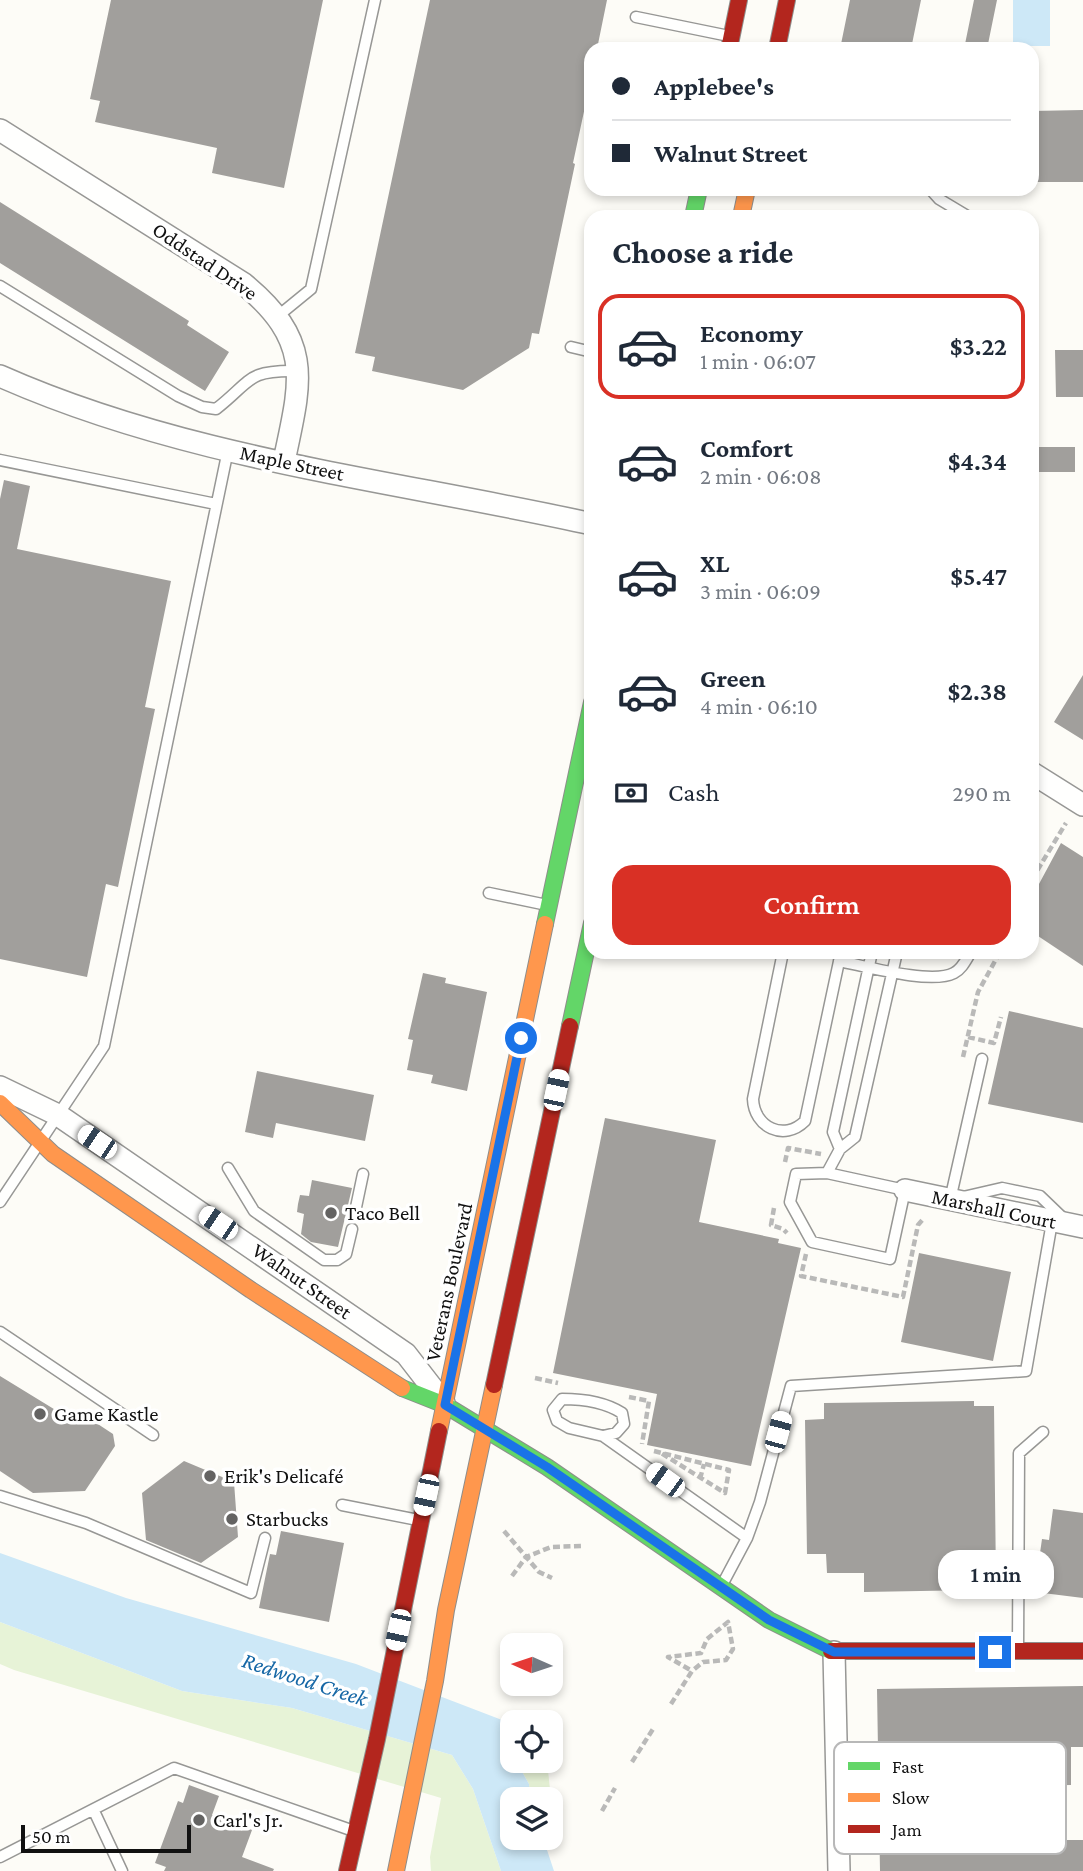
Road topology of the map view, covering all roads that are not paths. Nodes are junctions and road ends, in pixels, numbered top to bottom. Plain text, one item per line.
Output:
1 (375, 0) edge
2 (739, 0) edge
3 (787, 0) edge
4 (636, 17) dead end
5 (726, 42) edge
6 (730, 42) edge
7 (778, 42) edge
8 (0, 130) edge
9 (936, 196) edge
10 (957, 210) edge
11 (0, 286) edge
12 (278, 316) junction
13 (571, 348) dead end
14 (584, 350) edge
15 (296, 371) junction
16 (0, 376) edge
17 (228, 450) junction
18 (0, 460) edge
19 (284, 461) junction
20 (216, 504) junction
21 (584, 522) edge
22 (584, 740) edge
23 (1039, 777) edge
24 (1083, 805) edge
25 (489, 893) dead end
26 (549, 906) junction
27 (584, 959) edge
28 (782, 959) edge
29 (839, 959) edge
30 (848, 959) edge
31 (871, 959) edge
32 (896, 959) edge
33 (967, 959) edge
34 (869, 967) junction
35 (893, 972) junction
36 (982, 1059) dead end
37 (0, 1087) edge
38 (0, 1103) edge
39 (58, 1115) junction
40 (40, 1142) junction
41 (838, 1153) junction
42 (228, 1168) dead end
43 (827, 1173) junction
44 (363, 1174) dead end
45 (905, 1191) junction
46 (950, 1200) junction
47 (0, 1202) edge
48 (355, 1212) dead end
49 (1068, 1224) edge
50 (352, 1229) dead end
51 (0, 1332) edge
52 (445, 1405) junction
53 (484, 1429) junction
54 (1043, 1432) dead end
55 (153, 1435) dead end
56 (603, 1436) junction
57 (0, 1496) edge
58 (342, 1505) dead end
59 (421, 1521) junction
60 (265, 1538) dead end
61 (747, 1538) junction
62 (721, 1588) junction
63 (1083, 1651) edge
64 (834, 1652) junction
65 (1018, 1652) junction
66 (836, 1742) edge
67 (362, 1805) junction
68 (409, 1810) junction
69 (94, 1811) junction
70 (348, 1829) junction
71 (0, 1857) edge
72 (334, 1861) dead end
73 (416, 1861) dead end
74 (122, 1871) edge
75 (347, 1871) edge
76 (396, 1871) edge

1 - 12 lane
2 - 6 main road
3 - 7 main road
4 - 5 lane
8 - 12 street, Oddstad Drive
9 - 10 lane
11 - 15 lane
12 - 15 street, Oddstad Drive
13 - 14 lane
15 - 19 street, Oddstad Drive
16 - 17 street, Maple Street
17 - 19 street, Maple Street
17 - 20 lane
18 - 20 lane
19 - 21 street, Maple Street
20 - 39 lane
22 - 26 main road, Veterans Boulevard
23 - 24 street
25 - 26 lane
26 - 52 main road, Veterans Boulevard
27 - 53 main road
28 - 29 lane
30 - 34 lane
31 - 34 lane
32 - 35 lane
33 - 35 lane
34 - 35 lane
34 - 41 lane
35 - 41 lane
36 - 46 lane
37 - 39 street, Walnut Street
38 - 40 main road, Walnut Street
39 - 40 lane
39 - 52 street, Walnut Street
40 - 47 lane
40 - 52 main road, Walnut Street
41 - 43 lane
42 - 50 lane
43 - 45 lane
43 - 45 lane
44 - 48 lane
45 - 46 street, Marshall Court
46 - 49 street, Marshall Court
49 - 61 lane
51 - 55 lane
52 - 53 main road, Walnut Street
52 - 59 main road, Veterans Boulevard
53 - 62 main road, Walnut Street
53 - 68 main road
54 - 65 lane
56 - 56 lane
56 - 61 lane
57 - 60 lane
58 - 59 lane
59 - 67 main road, Veterans Boulevard
61 - 62 lane
62 - 64 main road, Walnut Street
63 - 65 main road, Walnut Street
64 - 65 main road, Walnut Street
64 - 66 street
67 - 70 main road
67 - 75 main road, Veterans Boulevard
68 - 73 main road
68 - 76 main road
69 - 70 lane
69 - 71 lane
69 - 74 lane
70 - 72 main road

